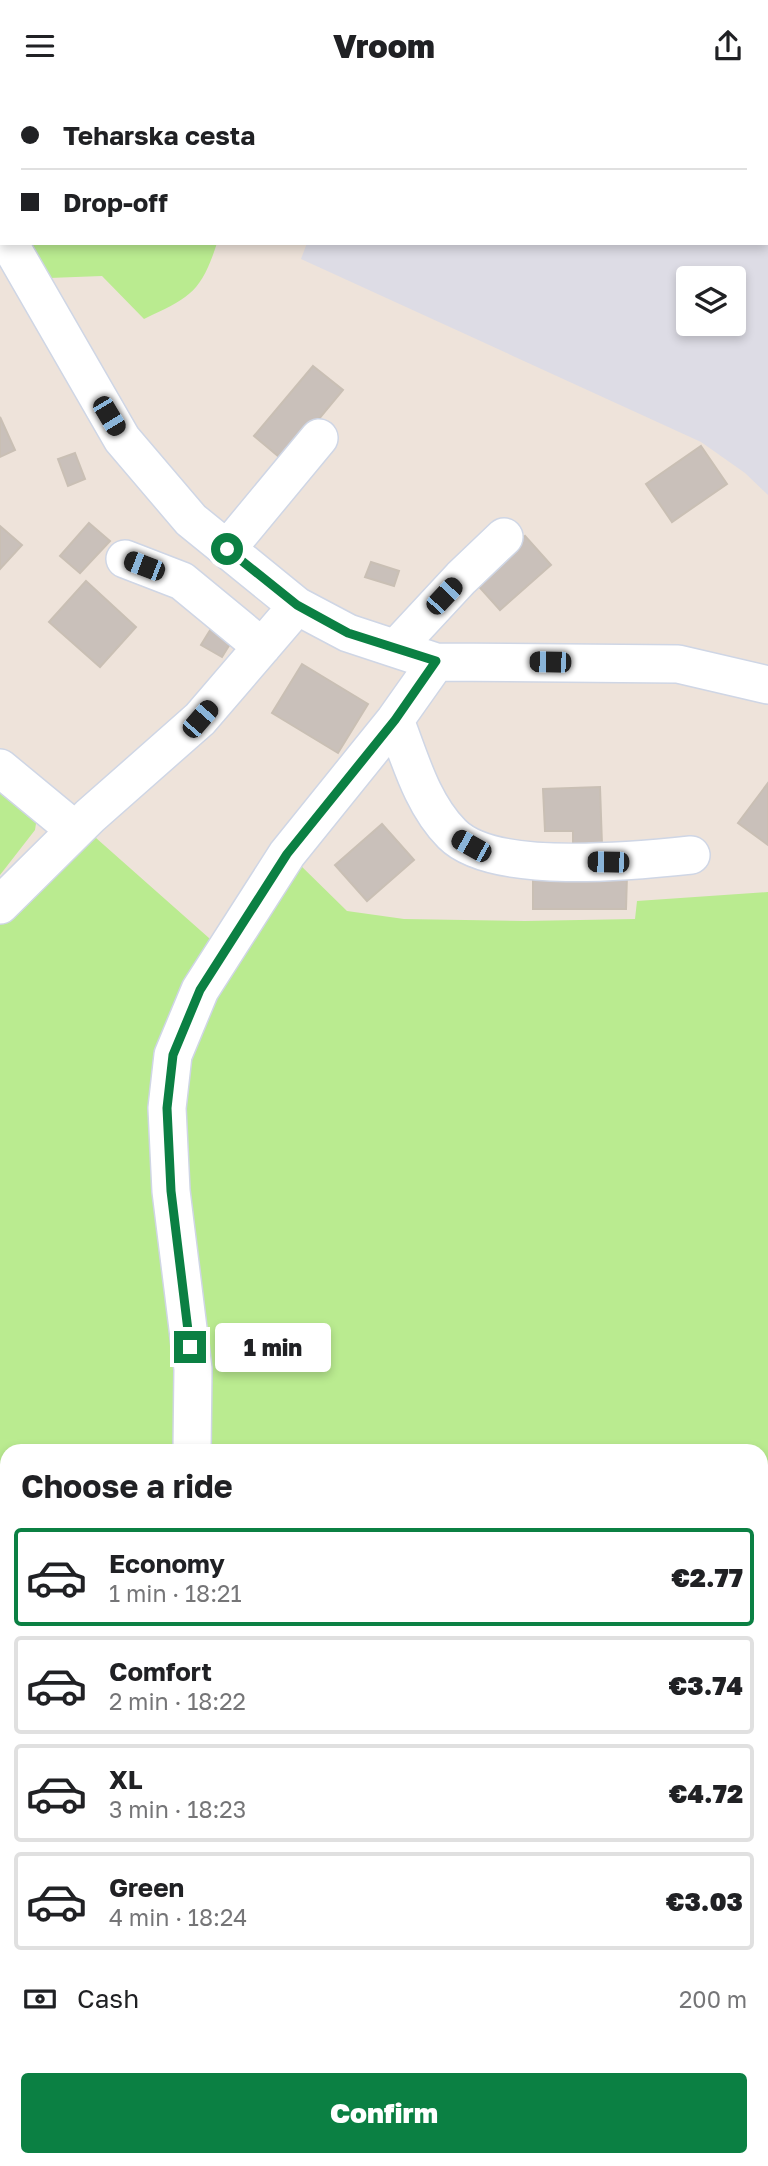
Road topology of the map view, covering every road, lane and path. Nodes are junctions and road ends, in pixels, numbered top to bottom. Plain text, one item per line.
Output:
1 (10, 245) edge
2 (319, 438) dead end
3 (504, 537) dead end
4 (227, 549) junction
5 (125, 559) dead end
6 (297, 605) junction
7 (262, 647) junction
8 (396, 648) junction
9 (436, 661) junction
10 (768, 685) edge
11 (395, 720) junction
12 (0, 768) edge
13 (75, 829) junction
14 (691, 855) dead end
15 (0, 905) edge
16 (192, 1444) edge

1 - 4 street
2 - 4 street
3 - 8 street
4 - 6 street
5 - 7 street
6 - 7 street
6 - 8 street
7 - 13 street
8 - 9 street
9 - 10 street
9 - 11 street
11 - 14 street
11 - 16 street
12 - 13 street
13 - 15 street

